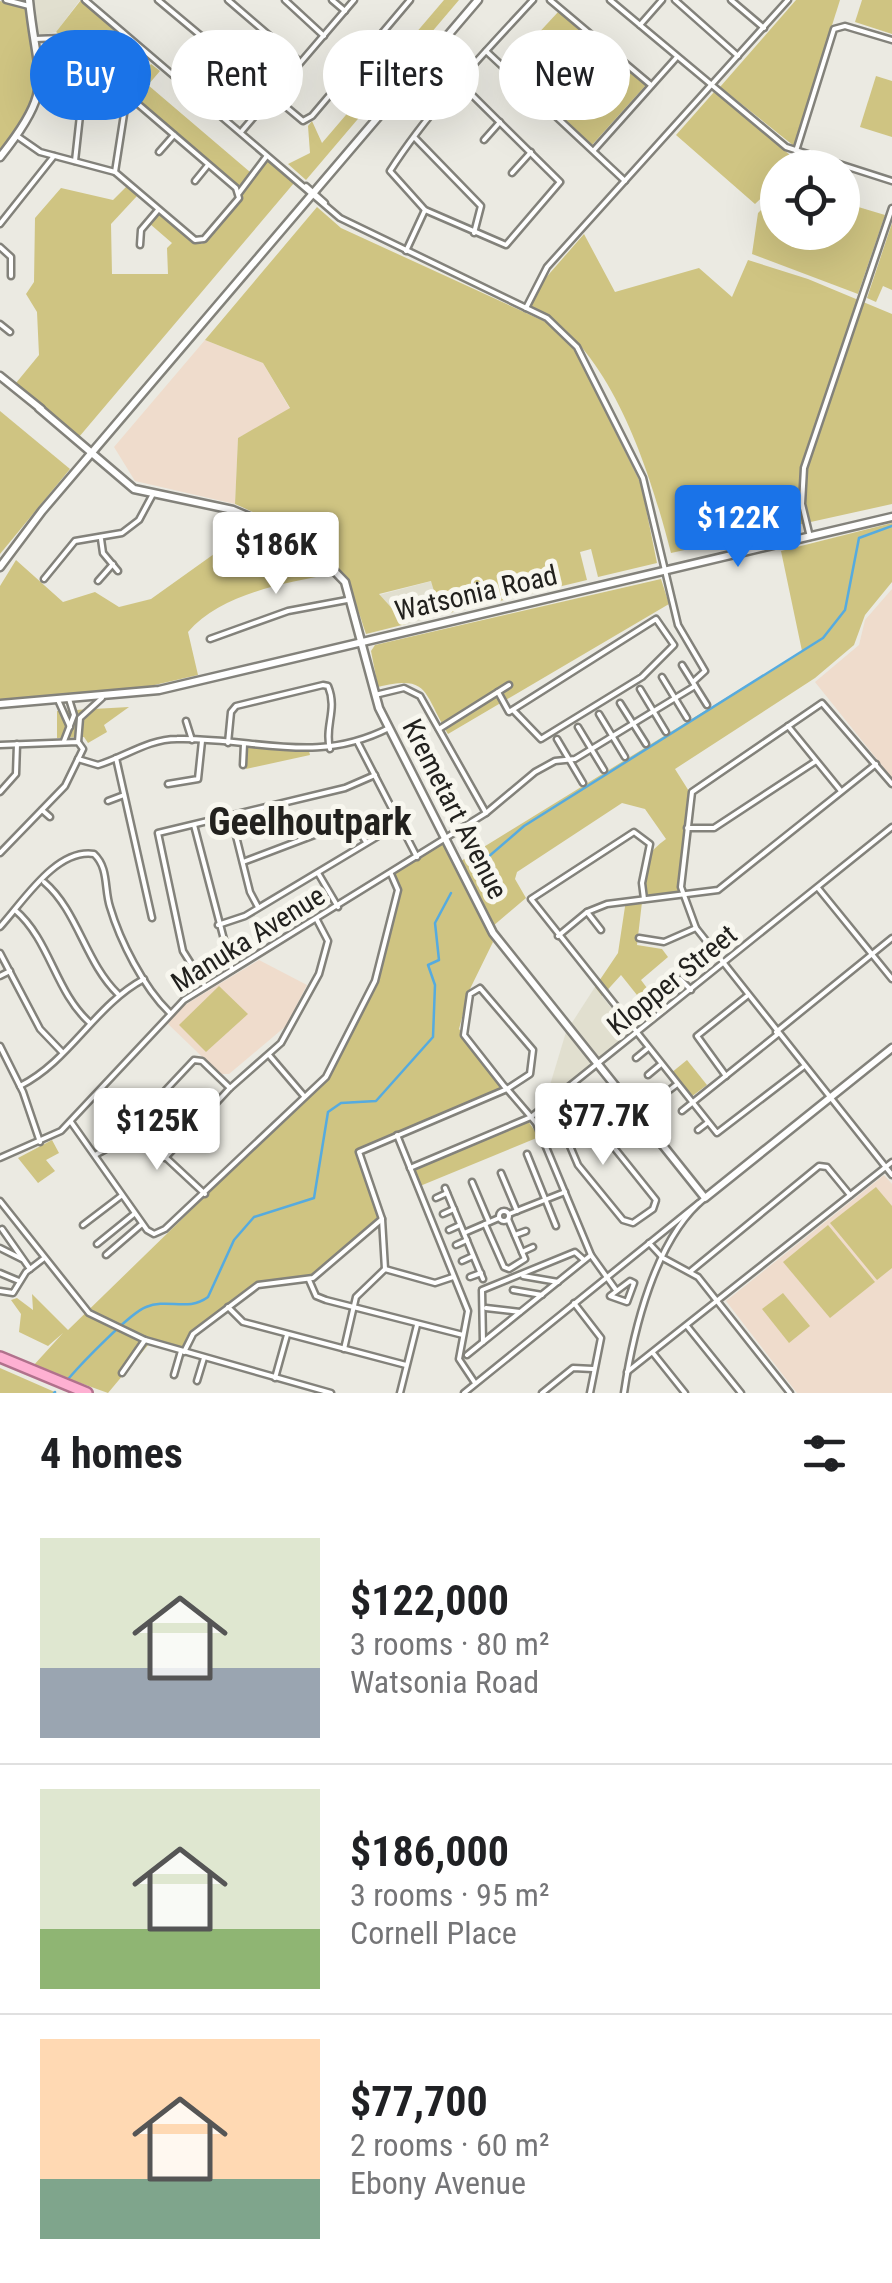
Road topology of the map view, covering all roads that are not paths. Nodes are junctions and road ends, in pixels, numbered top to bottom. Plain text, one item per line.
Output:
1 (6, 0) edge
2 (85, 0) edge
3 (158, 0) edge
4 (228, 0) edge
5 (242, 0) edge
6 (284, 0) edge
7 (332, 0) edge
8 (354, 0) edge
9 (410, 0) edge
10 (478, 0) edge
11 (534, 0) edge
12 (550, 0) edge
13 (610, 0) edge
14 (662, 0) edge
15 (675, 0) edge
16 (731, 0) edge
17 (788, 0) edge
18 (29, 3) edge
19 (236, 7) junction
20 (345, 11) junction
21 (640, 26) junction
22 (764, 28) junction
23 (34, 30) edge
24 (120, 30) edge
25 (194, 30) edge
26 (263, 30) edge
27 (329, 30) edge
28 (323, 35) edge
29 (323, 37) edge
30 (892, 40) edge
31 (486, 51) junction
32 (151, 56) edge
33 (738, 56) junction
34 (678, 57) junction
35 (303, 60) edge
36 (479, 60) edge
37 (711, 85) junction
38 (651, 86) junction
39 (479, 102) edge
40 (30, 113) edge
41 (151, 115) edge
42 (79, 120) edge
43 (123, 120) edge
44 (251, 120) edge
45 (303, 120) edge
46 (430, 120) edge
47 (500, 122) junction
48 (241, 132) junction
49 (174, 135) junction
50 (17, 136) junction
51 (415, 138) junction
52 (484, 140) dead end
53 (795, 150) edge
54 (796, 150) edge
55 (593, 151) junction
56 (160, 152) dead end
57 (531, 152) junction
58 (54, 156) junction
59 (0, 157) edge
60 (269, 157) junction
61 (75, 161) junction
62 (208, 164) junction
63 (115, 172) junction
64 (860, 172) edge
65 (512, 173) dead end
66 (625, 180) junction
67 (195, 181) dead end
68 (892, 182) edge
69 (239, 193) junction
70 (313, 194) junction
71 (892, 208) edge
72 (158, 210) junction
73 (425, 210) junction
74 (0, 224) edge
75 (474, 232) junction
76 (140, 244) dead end
77 (0, 247) edge
78 (406, 252) junction
79 (12, 276) dead end
80 (526, 308) junction
81 (0, 324) edge
82 (10, 332) dead end
83 (0, 376) edge
84 (93, 454) junction
85 (154, 495) junction
86 (892, 518) edge
87 (810, 537) junction
88 (101, 539) junction
89 (113, 564) junction
90 (0, 567) edge
91 (667, 570) junction
92 (118, 571) dead end
93 (44, 579) dead end
94 (98, 582) dead end
95 (352, 599) junction
96 (210, 639) dead end
97 (362, 641) junction
98 (682, 666) dead end
99 (662, 677) dead end
100 (694, 684) junction
101 (510, 685) dead end
102 (640, 689) dead end
103 (498, 692) junction
104 (374, 695) junction
105 (102, 698) junction
106 (674, 698) junction
107 (58, 700) junction
108 (69, 700) junction
109 (620, 703) dead end
110 (0, 704) edge
111 (707, 706) dead end
112 (512, 710) junction
113 (654, 711) junction
114 (599, 714) dead end
115 (77, 717) junction
116 (686, 718) dead end
117 (186, 721) dead end
118 (633, 724) junction
119 (788, 726) junction
120 (578, 727) dead end
121 (389, 728) junction
122 (439, 728) junction
123 (75, 731) junction
124 (666, 732) dead end
125 (612, 736) junction
126 (192, 740) junction
127 (557, 740) dead end
128 (202, 741) junction
129 (63, 742) junction
130 (228, 743) junction
131 (358, 743) junction
132 (0, 744) edge
133 (17, 744) junction
134 (80, 744) junction
135 (244, 744) junction
136 (646, 744) dead end
137 (330, 749) junction
138 (591, 749) junction
139 (625, 757) dead end
140 (116, 758) junction
141 (78, 759) junction
142 (570, 760) junction
143 (816, 760) junction
144 (876, 764) junction
145 (243, 766) dead end
146 (604, 770) dead end
147 (374, 775) junction
148 (583, 783) dead end
149 (168, 784) dead end
150 (892, 784) edge
151 (841, 791) junction
152 (0, 792) edge
153 (124, 795) junction
154 (108, 801) dead end
155 (42, 810) junction
156 (486, 813) junction
157 (231, 815) junction
158 (50, 816) dead end
159 (400, 822) junction
160 (193, 824) junction
161 (687, 828) junction
162 (892, 828) edge
163 (445, 838) junction
164 (0, 842) edge
165 (366, 843) junction
166 (6, 847) junction
167 (0, 853) edge
168 (417, 857) junction
169 (243, 862) junction
170 (318, 873) junction
171 (391, 874) junction
172 (43, 881) junction
173 (818, 888) junction
174 (682, 896) junction
175 (644, 899) junction
176 (258, 907) junction
177 (338, 908) junction
178 (16, 910) junction
179 (587, 912) junction
180 (152, 918) dead end
181 (317, 920) junction
182 (218, 924) junction
183 (0, 927) edge
184 (696, 928) junction
185 (602, 930) dead end
186 (558, 936) junction
187 (639, 938) dead end
188 (892, 938) edge
189 (0, 953) edge
190 (872, 954) junction
191 (723, 964) junction
192 (10, 970) junction
193 (232, 970) junction
194 (0, 976) edge
195 (145, 978) junction
196 (892, 979) edge
197 (204, 986) junction
198 (691, 990) junction
199 (118, 994) junction
200 (660, 994) dead end
201 (747, 996) junction
202 (170, 1012) junction
203 (90, 1022) junction
204 (777, 1033) junction
205 (635, 1035) junction
206 (0, 1046) edge
207 (892, 1048) edge
208 (647, 1049) junction
209 (62, 1052) junction
210 (269, 1055) junction
211 (636, 1058) dead end
212 (598, 1064) junction
213 (660, 1065) junction
214 (804, 1066) junction
215 (648, 1075) dead end
216 (726, 1076) junction
217 (676, 1085) junction
218 (20, 1086) junction
219 (230, 1088) junction
220 (507, 1089) junction
221 (567, 1089) junction
222 (304, 1096) junction
223 (663, 1096) dead end
224 (830, 1098) junction
225 (691, 1104) junction
226 (586, 1112) junction
227 (682, 1112) dead end
228 (531, 1117) junction
229 (71, 1122) junction
230 (707, 1123) junction
231 (132, 1126) junction
232 (698, 1130) dead end
233 (397, 1135) junction
234 (40, 1142) junction
235 (527, 1154) dead end
236 (95, 1155) junction
237 (0, 1158) edge
238 (166, 1158) junction
239 (892, 1162) edge
240 (886, 1167) junction
241 (410, 1168) junction
242 (501, 1173) dead end
243 (892, 1175) edge
244 (472, 1182) dead end
245 (565, 1192) junction
246 (205, 1195) junction
247 (121, 1196) junction
248 (850, 1196) junction
249 (436, 1198) dead end
250 (546, 1199) junction
251 (0, 1201) edge
252 (702, 1201) junction
253 (454, 1209) junction
254 (517, 1211) junction
255 (134, 1214) junction
256 (443, 1214) dead end
257 (508, 1216) junction
258 (382, 1219) junction
259 (487, 1223) junction
260 (142, 1224) junction
261 (460, 1224) junction
262 (83, 1226) dead end
263 (556, 1226) dead end
264 (2, 1229) edge
265 (449, 1230) dead end
266 (526, 1231) dead end
267 (464, 1234) junction
268 (515, 1235) junction
269 (467, 1240) junction
270 (649, 1243) junction
271 (96, 1244) dead end
272 (456, 1245) dead end
273 (533, 1247) dead end
274 (0, 1248) edge
275 (522, 1252) junction
276 (106, 1254) dead end
277 (590, 1255) junction
278 (474, 1256) junction
279 (45, 1258) junction
280 (663, 1258) junction
281 (22, 1259) junction
282 (462, 1260) dead end
283 (584, 1260) junction
284 (30, 1269) junction
285 (386, 1269) junction
286 (691, 1271) junction
287 (0, 1273) edge
288 (520, 1276) junction
289 (453, 1277) junction
290 (470, 1277) dead end
291 (607, 1277) junction
292 (309, 1280) junction
293 (20, 1282) junction
294 (558, 1282) junction
295 (514, 1290) dead end
296 (616, 1290) junction
297 (0, 1291) edge
298 (542, 1295) junction
299 (718, 1302) junction
300 (574, 1304) junction
301 (228, 1307) junction
302 (354, 1307) junction
303 (486, 1308) junction
304 (520, 1312) junction
305 (417, 1324) junction
306 (687, 1326) junction
307 (287, 1335) junction
308 (463, 1335) junction
309 (145, 1340) junction
310 (483, 1342) junction
311 (344, 1349) junction
312 (182, 1351) junction
313 (653, 1353) junction
314 (466, 1356) dead end
315 (0, 1357) edge
316 (204, 1358) junction
317 (406, 1365) junction
318 (595, 1370) junction
319 (627, 1372) junction
320 (122, 1373) dead end
321 (174, 1375) dead end
322 (275, 1379) junction
323 (198, 1381) dead end
324 (475, 1383) junction
325 (320, 1392) edge
326 (88, 1393) edge
327 (331, 1393) edge
328 (400, 1393) edge
329 (464, 1393) edge
330 (542, 1393) edge
331 (590, 1393) edge
332 (624, 1393) edge
333 (685, 1393) edge
334 (741, 1393) edge
335 (790, 1393) edge

1 - 18 street
2 - 24 street
3 - 25 street
4 - 19 street
5 - 19 street
6 - 28 street
7 - 20 street
8 - 20 street
9 - 45 street
10 - 70 main road
11 - 31 street
12 - 38 street
13 - 21 street
14 - 21 street
15 - 33 street
16 - 22 street
17 - 22 street
18 - 23 main road
19 - 26 street
20 - 27 street
21 - 34 street
22 - 33 street
29 - 35 street
30 - 54 street
31 - 36 street
31 - 55 street
32 - 48 street
33 - 37 street
34 - 37 street
34 - 38 street
37 - 53 street
37 - 66 street
38 - 55 street
39 - 47 street
40 - 50 main road
41 - 49 street
42 - 61 street
43 - 63 street
44 - 48 street
46 - 51 street
47 - 52 street
47 - 57 street
48 - 60 street
49 - 56 street
49 - 62 street
50 - 58 street
50 - 59 main road
51 - 73 street
51 - 75 street
55 - 66 street
57 - 65 street
57 - 75 street
58 - 61 street
58 - 74 street
60 - 69 street
60 - 70 street
61 - 63 street
62 - 67 street
62 - 69 street
63 - 72 street
64 - 68 street
66 - 80 street
69 - 72 street
70 - 78 street
70 - 84 main road
71 - 87 street
72 - 76 street
73 - 75 street
73 - 78 street
77 - 79 street
78 - 80 street
80 - 91 street
81 - 82 street
83 - 84 main road, Kremetart Avenue
84 - 85 main road, Kremetart Avenue
84 - 90 main road
85 - 88 street
85 - 95 main road, Kremetart Avenue
86 - 87 main road, Watsonia Road
87 - 91 main road, Watsonia Road
88 - 89 street
88 - 93 street
89 - 92 street
89 - 94 street
91 - 97 main road, Watsonia Road
91 - 100 street
95 - 96 street
95 - 97 main road, Kremetart Avenue
97 - 104 main road, Kremetart Avenue
97 - 105 main road, Watsonia Road
98 - 100 street
99 - 106 street
100 - 106 street, Manuka Avenue
100 - 111 street
101 - 103 street
102 - 113 street
103 - 112 street
103 - 122 street
104 - 121 main road, Kremetart Avenue
104 - 122 street
105 - 108 main road, Watsonia Road
105 - 115 street
106 - 113 street, Manuka Avenue
106 - 116 street
107 - 108 main road, Watsonia Road
107 - 110 main road, Watsonia Road
107 - 123 street
108 - 115 street
109 - 118 street
112 - 112 street
113 - 118 street, Manuka Avenue
113 - 124 street
114 - 125 street
115 - 123 street
117 - 126 street
118 - 125 street, Manuka Avenue
118 - 136 street
119 - 143 street
119 - 144 street
119 - 161 street
120 - 138 street
121 - 131 street
121 - 163 main road, Kremetart Avenue
122 - 156 street
123 - 129 street
123 - 134 street
125 - 138 street, Manuka Avenue
125 - 139 street
126 - 128 street
126 - 140 street
127 - 142 street
128 - 130 street
128 - 149 street
129 - 133 street
129 - 134 street
130 - 135 street
130 - 137 street
131 - 137 street
131 - 147 street
132 - 133 street
133 - 152 street
134 - 141 street
135 - 137 street
135 - 145 street
138 - 142 street, Manuka Avenue
138 - 146 street
140 - 141 street
140 - 153 street
141 - 155 street
142 - 148 street
142 - 156 street, Manuka Avenue
143 - 151 street
143 - 161 street
144 - 150 street
144 - 151 street
147 - 157 street
147 - 159 street
151 - 174 street
153 - 154 street
153 - 180 street
155 - 158 street
155 - 166 street
156 - 163 street, Manuka Avenue
157 - 160 street
157 - 169 street
159 - 165 street
159 - 168 street
160 - 182 street
160 - 197 street
161 - 174 street
162 - 173 street, Klopper Street
163 - 168 street, Manuka Avenue
163 - 212 main road, Kremetart Avenue
164 - 166 street
165 - 169 street
165 - 170 street
166 - 167 street
168 - 171 street, Manuka Avenue
169 - 176 street
170 - 176 street
170 - 177 street
171 - 177 street, Manuka Avenue
171 - 222 street
172 - 178 street
172 - 195 street
172 - 199 street
173 - 190 street
173 - 191 street, Klopper Street
174 - 175 street
174 - 184 street
175 - 179 street
175 - 186 street
176 - 182 street
177 - 181 street, Manuka Avenue
178 - 183 street
178 - 203 street
179 - 185 street
179 - 186 street
181 - 193 street, Manuka Avenue
181 - 210 street
182 - 193 street
184 - 187 street
184 - 191 street
186 - 205 street
188 - 190 street
189 - 192 street
190 - 196 street
190 - 204 street
191 - 198 street, Klopper Street
191 - 201 street
192 - 194 street
192 - 209 street
193 - 197 street, Manuka Avenue
195 - 199 street
195 - 202 street
197 - 202 street, Manuka Avenue
198 - 200 street
198 - 205 street, Klopper Street
199 - 203 street
201 - 204 street
201 - 216 street
202 - 229 street, Manuka Avenue
203 - 209 street
204 - 214 street
204 - 216 street
205 - 208 street
205 - 212 street, Klopper Street
206 - 218 street
207 - 224 main road
208 - 211 street
208 - 213 street
209 - 218 street
210 - 219 street
210 - 222 street
212 - 221 street, Klopper Street
212 - 252 main road, Kremetart Avenue
213 - 215 street
213 - 217 street
214 - 224 street
214 - 230 street
216 - 225 street
217 - 223 street
217 - 225 street
218 - 234 street
219 - 231 street
219 - 238 street
220 - 220 street
220 - 228 street
220 - 233 street
221 - 226 street
221 - 228 street, Klopper Street
222 - 246 street
224 - 240 street
224 - 252 main road
225 - 227 street
225 - 230 street
226 - 226 street
228 - 241 street, Klopper Street
228 - 245 street
229 - 234 street, Manuka Avenue
229 - 236 street
230 - 232 street
231 - 236 street
231 - 238 street
233 - 241 street
233 - 258 street
234 - 237 street, Manuka Avenue
235 - 250 street
236 - 247 street
238 - 246 street
239 - 240 street
240 - 243 street
240 - 248 street
241 - 289 street
242 - 254 street
244 - 259 street
245 - 250 street
245 - 277 street
246 - 260 street
247 - 255 street
247 - 262 street
248 - 286 street
248 - 299 street
249 - 253 street
250 - 254 street
250 - 263 street
251 - 279 street
252 - 270 street
252 - 280 street
253 - 256 street
253 - 261 street
254 - 257 street
255 - 260 street
255 - 271 street
257 - 259 street
257 - 268 street
258 - 285 street
258 - 292 street
259 - 267 street
259 - 275 street
260 - 276 street
261 - 265 street
261 - 267 street
264 - 281 street
266 - 268 street
267 - 269 street
268 - 275 street
269 - 272 street
269 - 278 street
270 - 280 street
270 - 291 street
273 - 275 street
274 - 281 street
277 - 283 street
277 - 291 street
278 - 282 street
278 - 290 street
279 - 284 street
279 - 309 street
280 - 286 street
280 - 319 street
281 - 284 street
283 - 288 street
283 - 294 street
284 - 293 street
285 - 289 street
285 - 302 street
286 - 299 street
287 - 293 street
288 - 294 street
288 - 303 street
289 - 308 street
291 - 296 street
291 - 300 street
292 - 301 street
292 - 302 street
293 - 297 street
294 - 298 street
295 - 298 street
296 - 296 street
298 - 304 street
299 - 306 street
299 - 335 street
300 - 318 street
300 - 324 street
301 - 307 street
301 - 312 street
302 - 305 street
302 - 311 street
303 - 304 street
303 - 310 street
304 - 310 street
305 - 308 street
305 - 317 street
306 - 313 street
306 - 334 street
307 - 311 street
307 - 322 street
308 - 324 street
309 - 312 street
309 - 320 street
310 - 314 street
311 - 317 street
312 - 316 street
312 - 321 street
313 - 319 street
313 - 333 street
315 - 326 highway
316 - 322 street
316 - 323 street
317 - 328 street
318 - 330 street
318 - 331 street
319 - 332 street
322 - 325 street
324 - 329 street
325 - 327 street

